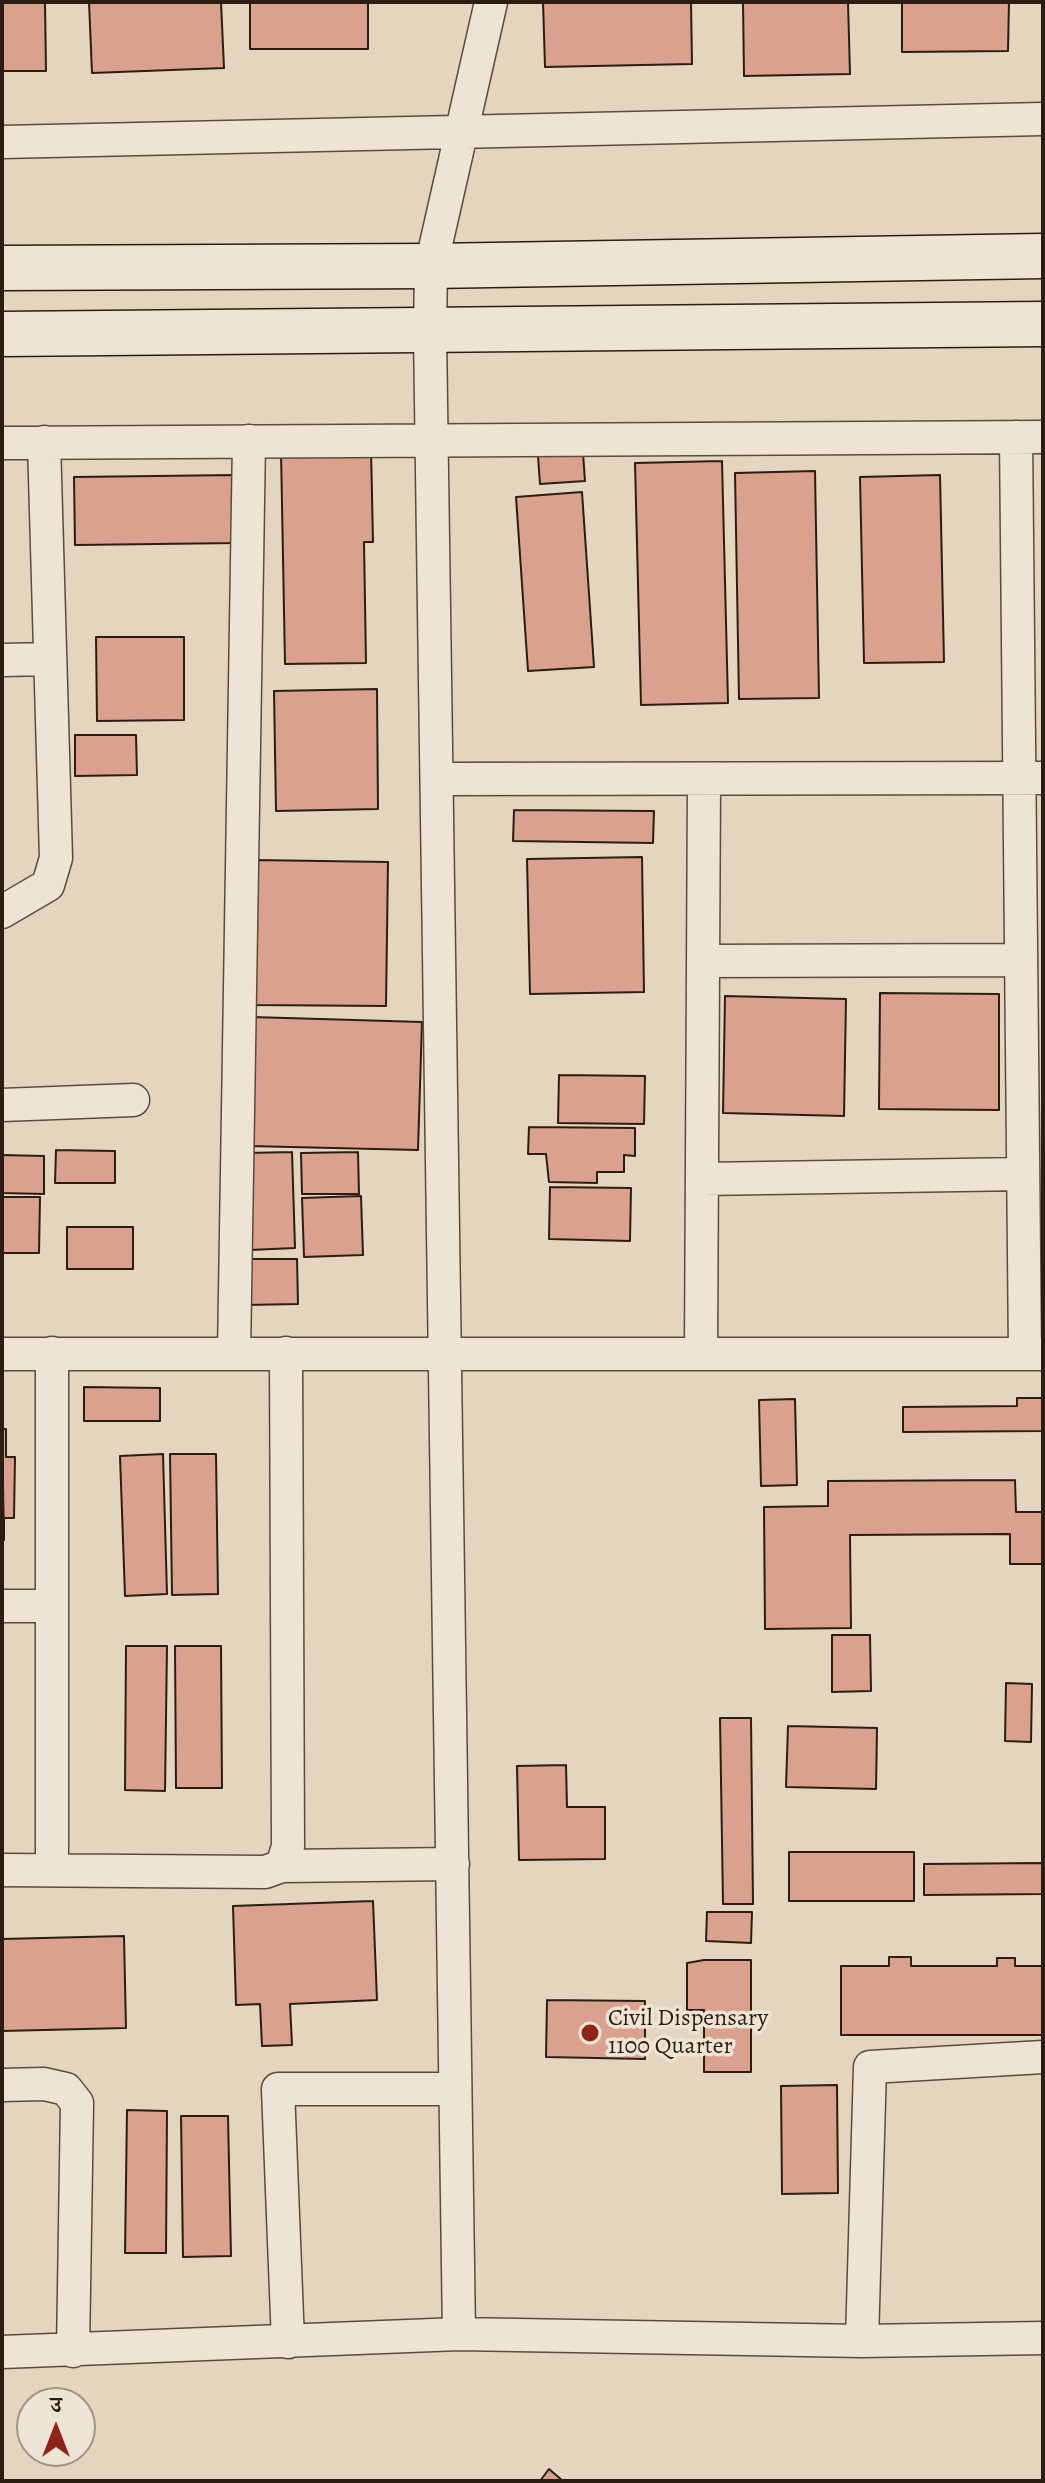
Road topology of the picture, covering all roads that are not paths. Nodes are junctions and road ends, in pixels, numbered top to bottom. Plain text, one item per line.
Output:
1 (491, 2) edge
2 (1043, 119) edge
3 (463, 132) junction
4 (2, 142) edge
5 (1043, 256) edge
6 (431, 266) junction
7 (2, 268) edge
8 (1043, 324) edge
9 (430, 333) junction
10 (2, 334) edge
11 (1030, 437) edge
12 (433, 440) junction
13 (249, 441) junction
14 (44, 442) junction
15 (2, 443) edge
16 (49, 659) junction
17 (2, 660) edge
18 (1031, 778) edge
19 (437, 779) junction
20 (704, 779) junction
21 (2, 912) edge
22 (1021, 960) junction
23 (703, 961) junction
24 (133, 1100) dead end
25 (2, 1105) edge
26 (1023, 1174) junction
27 (702, 1179) junction
28 (701, 1352) junction
29 (52, 1353) junction
30 (234, 1353) junction
31 (286, 1353) junction
32 (446, 1353) junction
33 (1034, 1353) edge
34 (2, 1354) edge
35 (2, 1606) edge
36 (52, 1606) junction
37 (453, 1864) junction
38 (282, 1866) junction
39 (2, 1870) edge
40 (52, 1870) junction
41 (1043, 2057) edge
42 (2, 2085) edge
43 (455, 2089) junction
44 (459, 2334) junction
45 (1043, 2338) edge
46 (862, 2341) junction
47 (288, 2342) junction
48 (73, 2351) junction
49 (2, 2352) edge

1 - 3 street
2 - 3 street
3 - 4 street
3 - 6 street
5 - 6 main road
6 - 7 main road
6 - 9 street
8 - 9 main road
9 - 10 main road
9 - 12 street
11 - 12 street
11 - 18 street
12 - 13 street
12 - 19 street
13 - 14 street
13 - 30 street
14 - 15 street
14 - 16 street
16 - 17 street
16 - 21 street
18 - 20 street
18 - 22 street
19 - 20 street
19 - 32 street
20 - 23 street
22 - 23 street
22 - 26 street
23 - 27 street
24 - 25 street
26 - 27 street
26 - 33 street
27 - 28 street
28 - 32 street
28 - 33 street
29 - 30 street
29 - 34 street
29 - 36 street
30 - 31 street
31 - 32 street
31 - 38 street
32 - 37 street
35 - 36 street
36 - 40 street
37 - 38 street
37 - 43 street
38 - 40 street
39 - 40 street
41 - 46 street
42 - 48 street
43 - 44 street
43 - 47 street
44 - 46 street
44 - 47 street
45 - 46 street
47 - 48 street
48 - 49 street

